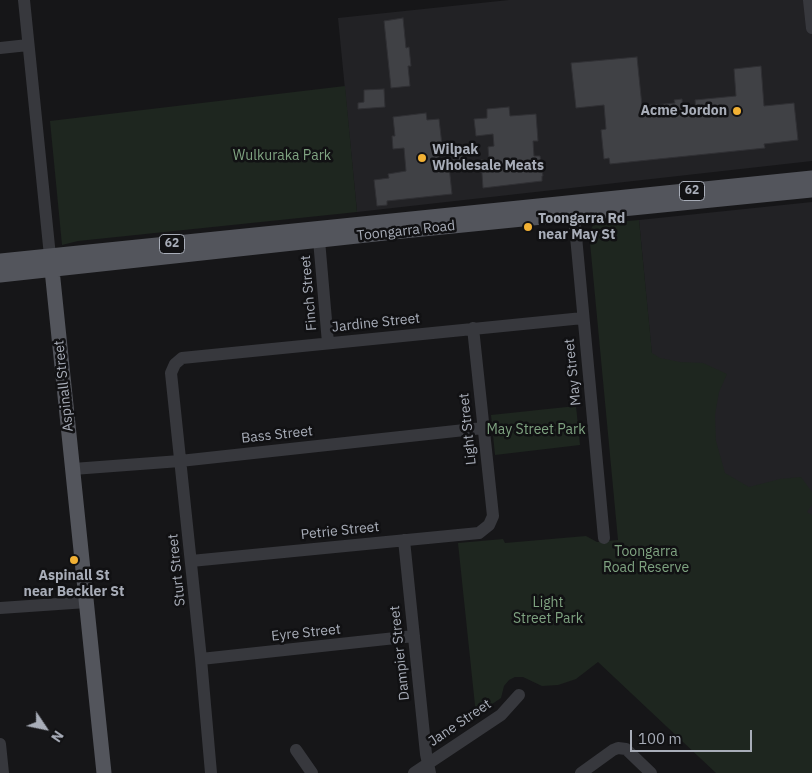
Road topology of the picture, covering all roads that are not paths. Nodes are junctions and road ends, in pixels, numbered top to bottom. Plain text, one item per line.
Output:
1 (24, 0) edge
2 (809, 0) edge
3 (812, 28) edge
4 (28, 45) junction
5 (0, 48) edge
6 (812, 178) edge
7 (812, 190) edge
8 (573, 209) junction
9 (319, 240) junction
10 (0, 261) edge
11 (51, 263) junction
12 (0, 275) edge
13 (583, 318) junction
14 (474, 328) junction
15 (328, 343) junction
16 (175, 364) joint
17 (483, 428) junction
18 (180, 461) junction
19 (73, 469) junction
20 (489, 525) joint
21 (604, 538) dead end
22 (404, 540) junction
23 (191, 561) junction
24 (87, 602) junction
25 (0, 608) edge
26 (414, 636) junction
27 (201, 659) junction
28 (519, 695) dead end
29 (0, 744) edge
30 (296, 750) dead end
31 (429, 768) edge
32 (3, 773) edge
33 (104, 773) edge
34 (211, 773) edge
35 (312, 773) edge
36 (414, 773) edge
37 (581, 773) edge
38 (651, 773) edge

1 - 4 street, Aspinall Street
2 - 3 street
4 - 5 street
4 - 11 street, Aspinall Street
6 - 8 main road, Toongarra Road / 62
7 - 8 main road, Toongarra Road / 62
8 - 9 main road, Toongarra Road / 62
8 - 11 main road, Toongarra Road / 62
8 - 13 street, May Street
9 - 11 main road, Toongarra Road / 62
9 - 15 street, Finch Street
10 - 11 main road, Toongarra Road / 62
11 - 12 main road, Toongarra Road / 62
11 - 19 main road, Aspinall Street
13 - 14 street, Jardine Street
13 - 21 street, May Street
14 - 15 street, Jardine Street
14 - 17 street, Light Street
15 - 16 street, Jardine Street
16 - 18 street, Sturt Street
17 - 18 street, Bass Street
17 - 20 street, Light Street
18 - 19 street, Bass Street
18 - 23 street, Sturt Street
19 - 24 main road, Aspinall Street
20 - 22 street, Petrie Street
22 - 23 street, Petrie Street
22 - 26 street, Dampier Street
23 - 27 street, Sturt Street
24 - 25 street
24 - 33 main road, Aspinall Street
26 - 27 street, Eyre Street
26 - 31 street, Dampier Street
27 - 34 street, Sturt Street
28 - 31 street, Jane Street
29 - 32 street
30 - 35 street
31 - 36 street, Jane Street
37 - 38 street

